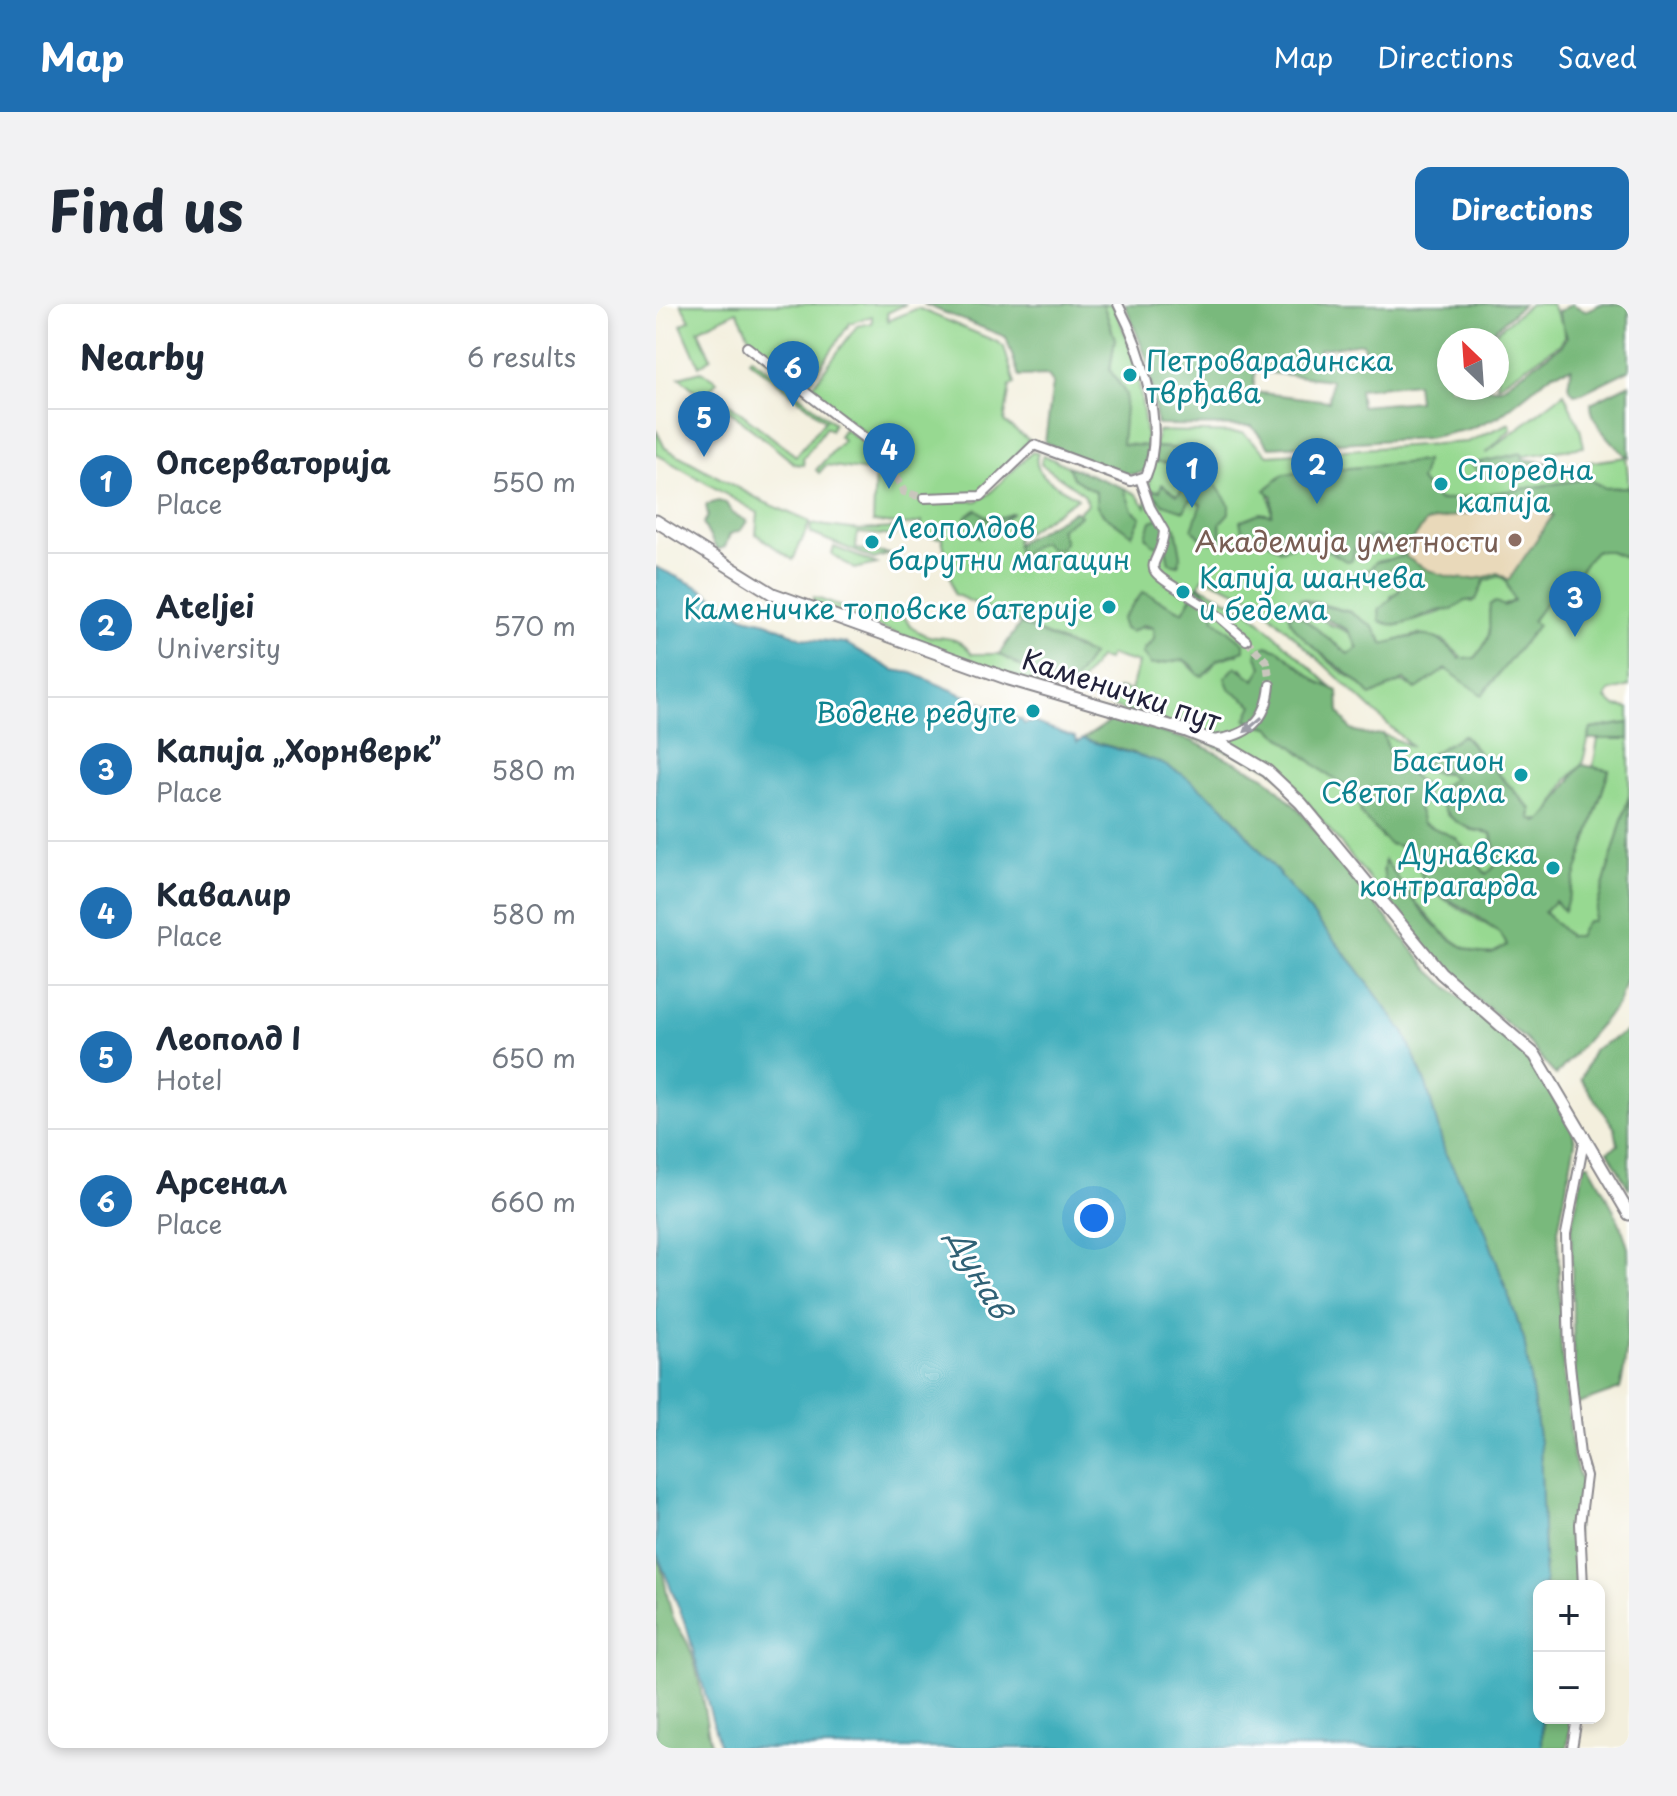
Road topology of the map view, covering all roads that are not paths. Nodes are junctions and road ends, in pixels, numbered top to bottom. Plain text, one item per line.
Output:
1 (1118, 304) edge
2 (747, 347) dead end
3 (876, 447) tunnel mouth
4 (1141, 481) junction
5 (924, 498) tunnel mouth
6 (656, 521) edge
7 (1205, 606) dead end
8 (1217, 615) dead end
9 (1246, 640) tunnel mouth
10 (1270, 685) tunnel mouth
11 (1211, 740) junction
12 (1585, 1136) junction
13 (1629, 1214) edge
14 (1583, 1580) edge
15 (1576, 1724) edge
16 (1572, 1748) edge

1 - 4 street
2 - 3 street
4 - 5 street
4 - 7 street
6 - 11 main road, Каменички пут
8 - 9 street
10 -> 11 street
11 - 12 main road, Каменички пут
12 - 13 main road, Каменички пут
12 - 14 street
15 - 16 street

